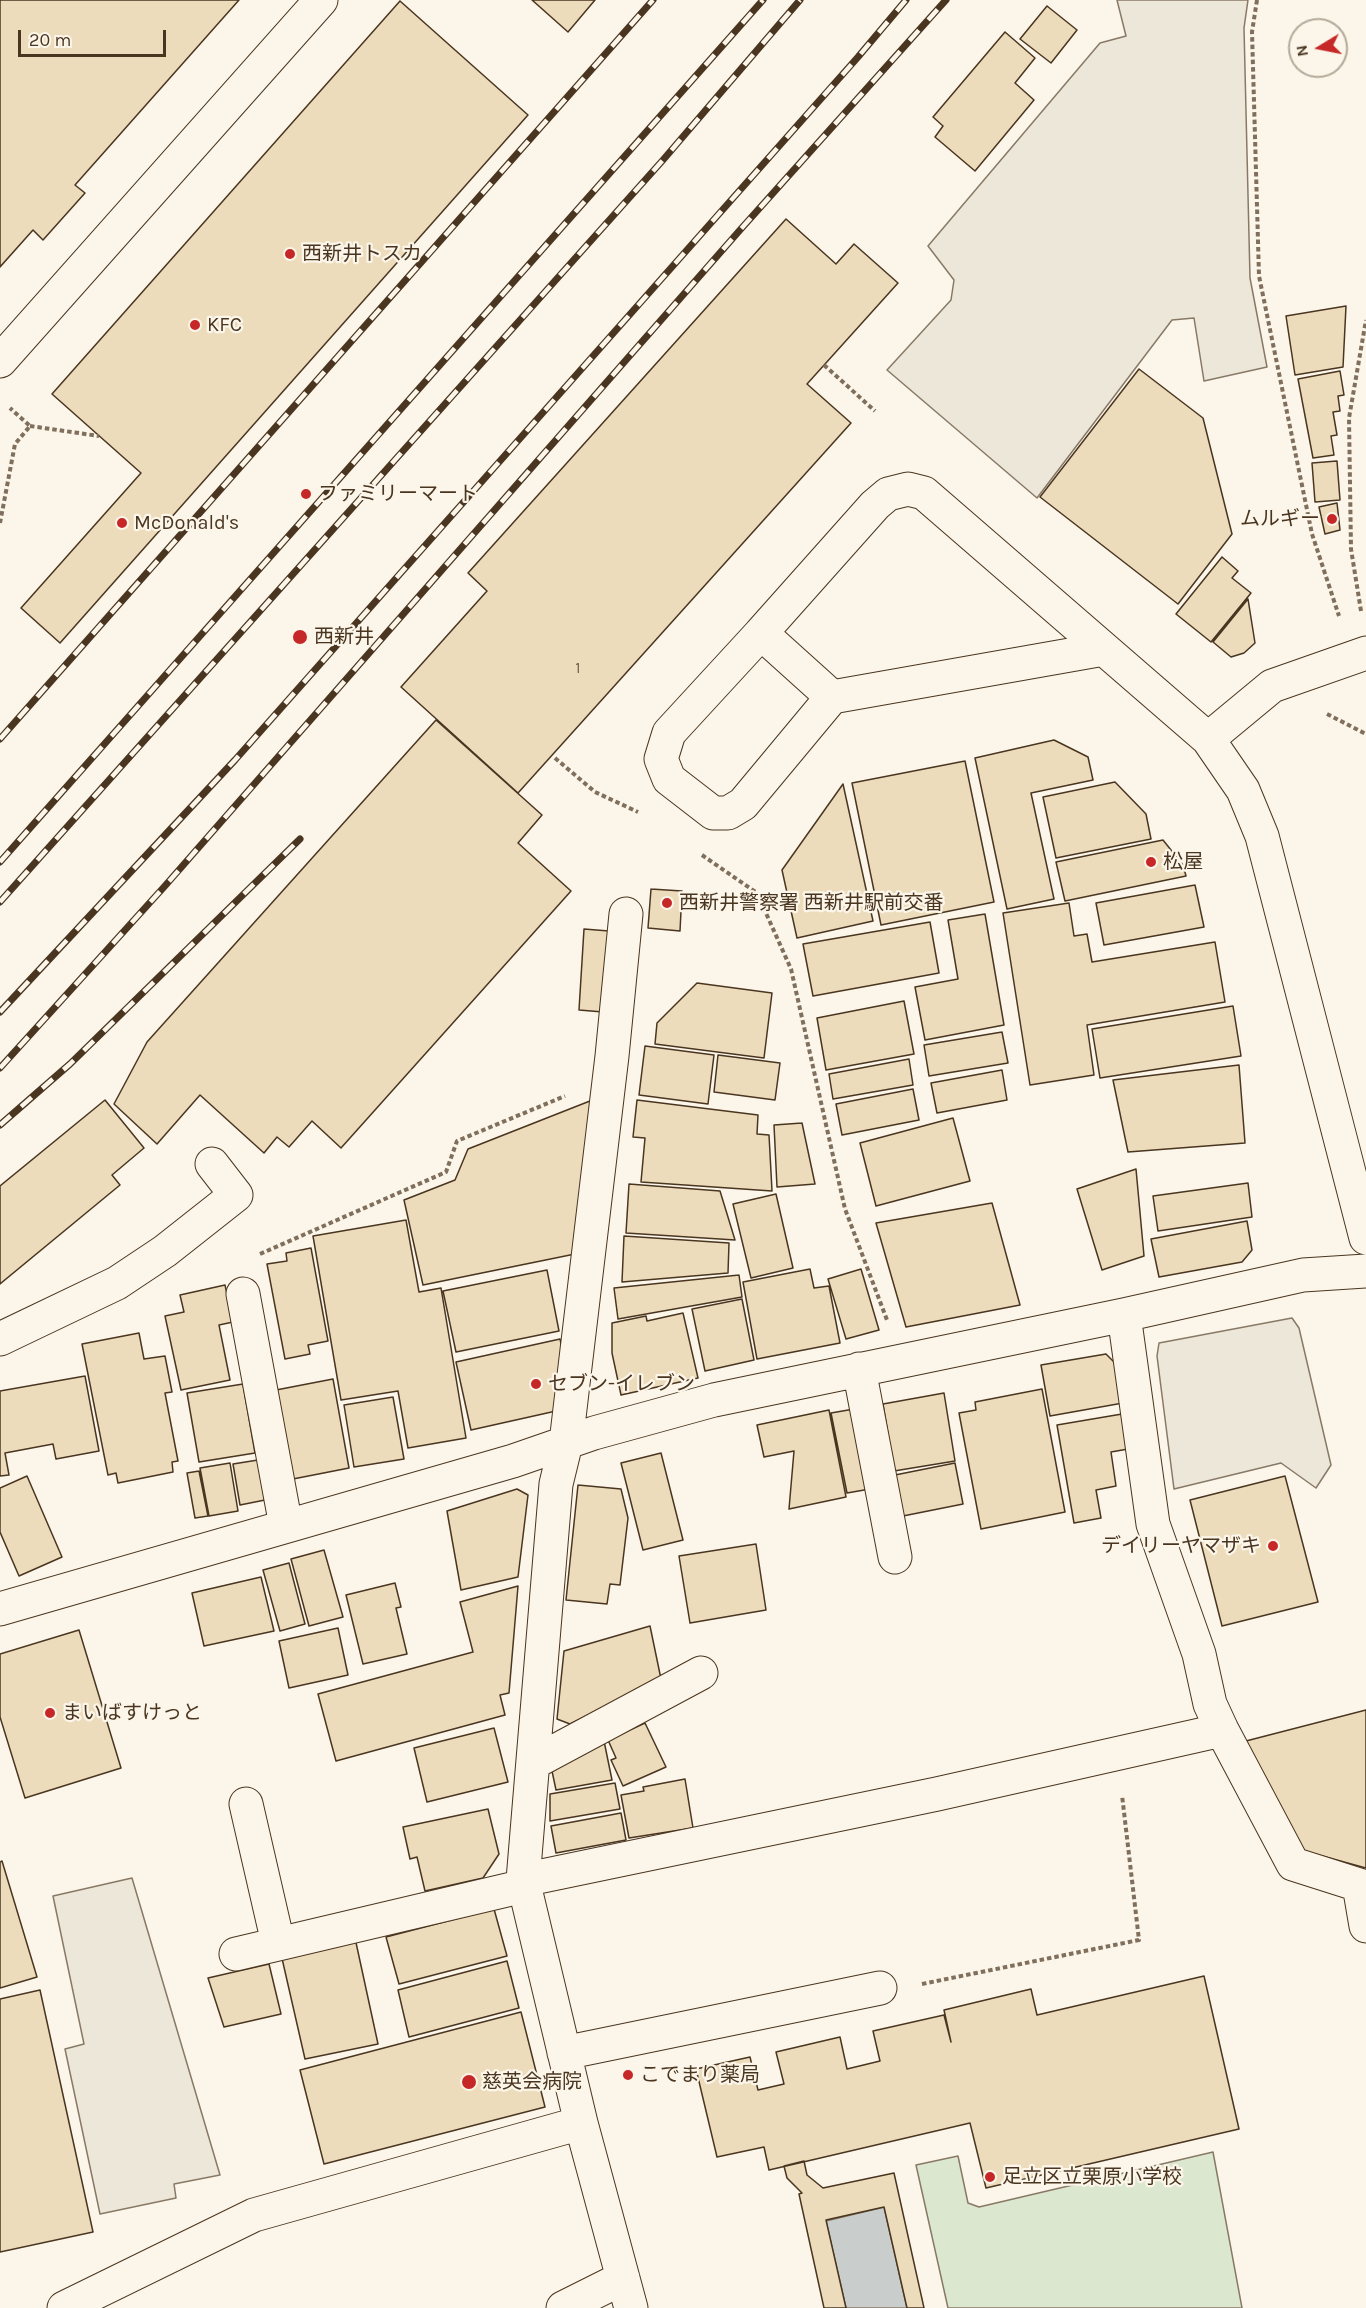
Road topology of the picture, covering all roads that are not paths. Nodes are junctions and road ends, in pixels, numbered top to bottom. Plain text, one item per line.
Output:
1 (321, 0) edge
2 (0, 361) edge
3 (761, 633) junction
4 (1104, 649) junction
5 (1366, 653) edge
6 (832, 697) junction
7 (1208, 739) junction
8 (626, 914) dead end
9 (212, 1164) dead end
10 (1366, 1238) edge
11 (1366, 1271) edge
12 (243, 1294) dead end
13 (1124, 1315) junction
14 (0, 1339) edge
15 (859, 1369) junction
16 (566, 1443) junction
17 (286, 1527) junction
18 (895, 1557) dead end
19 (0, 1609) edge
20 (701, 1673) dead end
21 (1222, 1730) junction
22 (533, 1763) junction
23 (246, 1804) dead end
24 (524, 1883) junction
25 (1366, 1926) edge
26 (278, 1943) junction
27 (236, 1954) dead end
28 (880, 1988) road end
29 (564, 2053) junction
30 (580, 2123) junction
31 (627, 2293) edge
32 (64, 2308) edge
33 (563, 2308) edge

1 - 2 street
3 - 4 street
3 - 6 street
3 - 6 street
4 - 6 street
4 - 7 street
5 - 7 street
7 - 10 street
8 - 16 street
9 - 14 street
11 - 13 street
12 - 17 street
13 - 15 street
13 - 21 street
15 - 16 street
15 - 18 street
16 - 17 street
16 - 22 street
17 - 19 street
20 - 22 street
21 - 24 street
21 - 25 street
22 - 24 street
23 - 26 street
24 - 26 street
24 - 29 street
26 - 27 street
28 - 29 street
29 - 30 street
30 - 31 street
30 - 32 street
31 - 33 street

